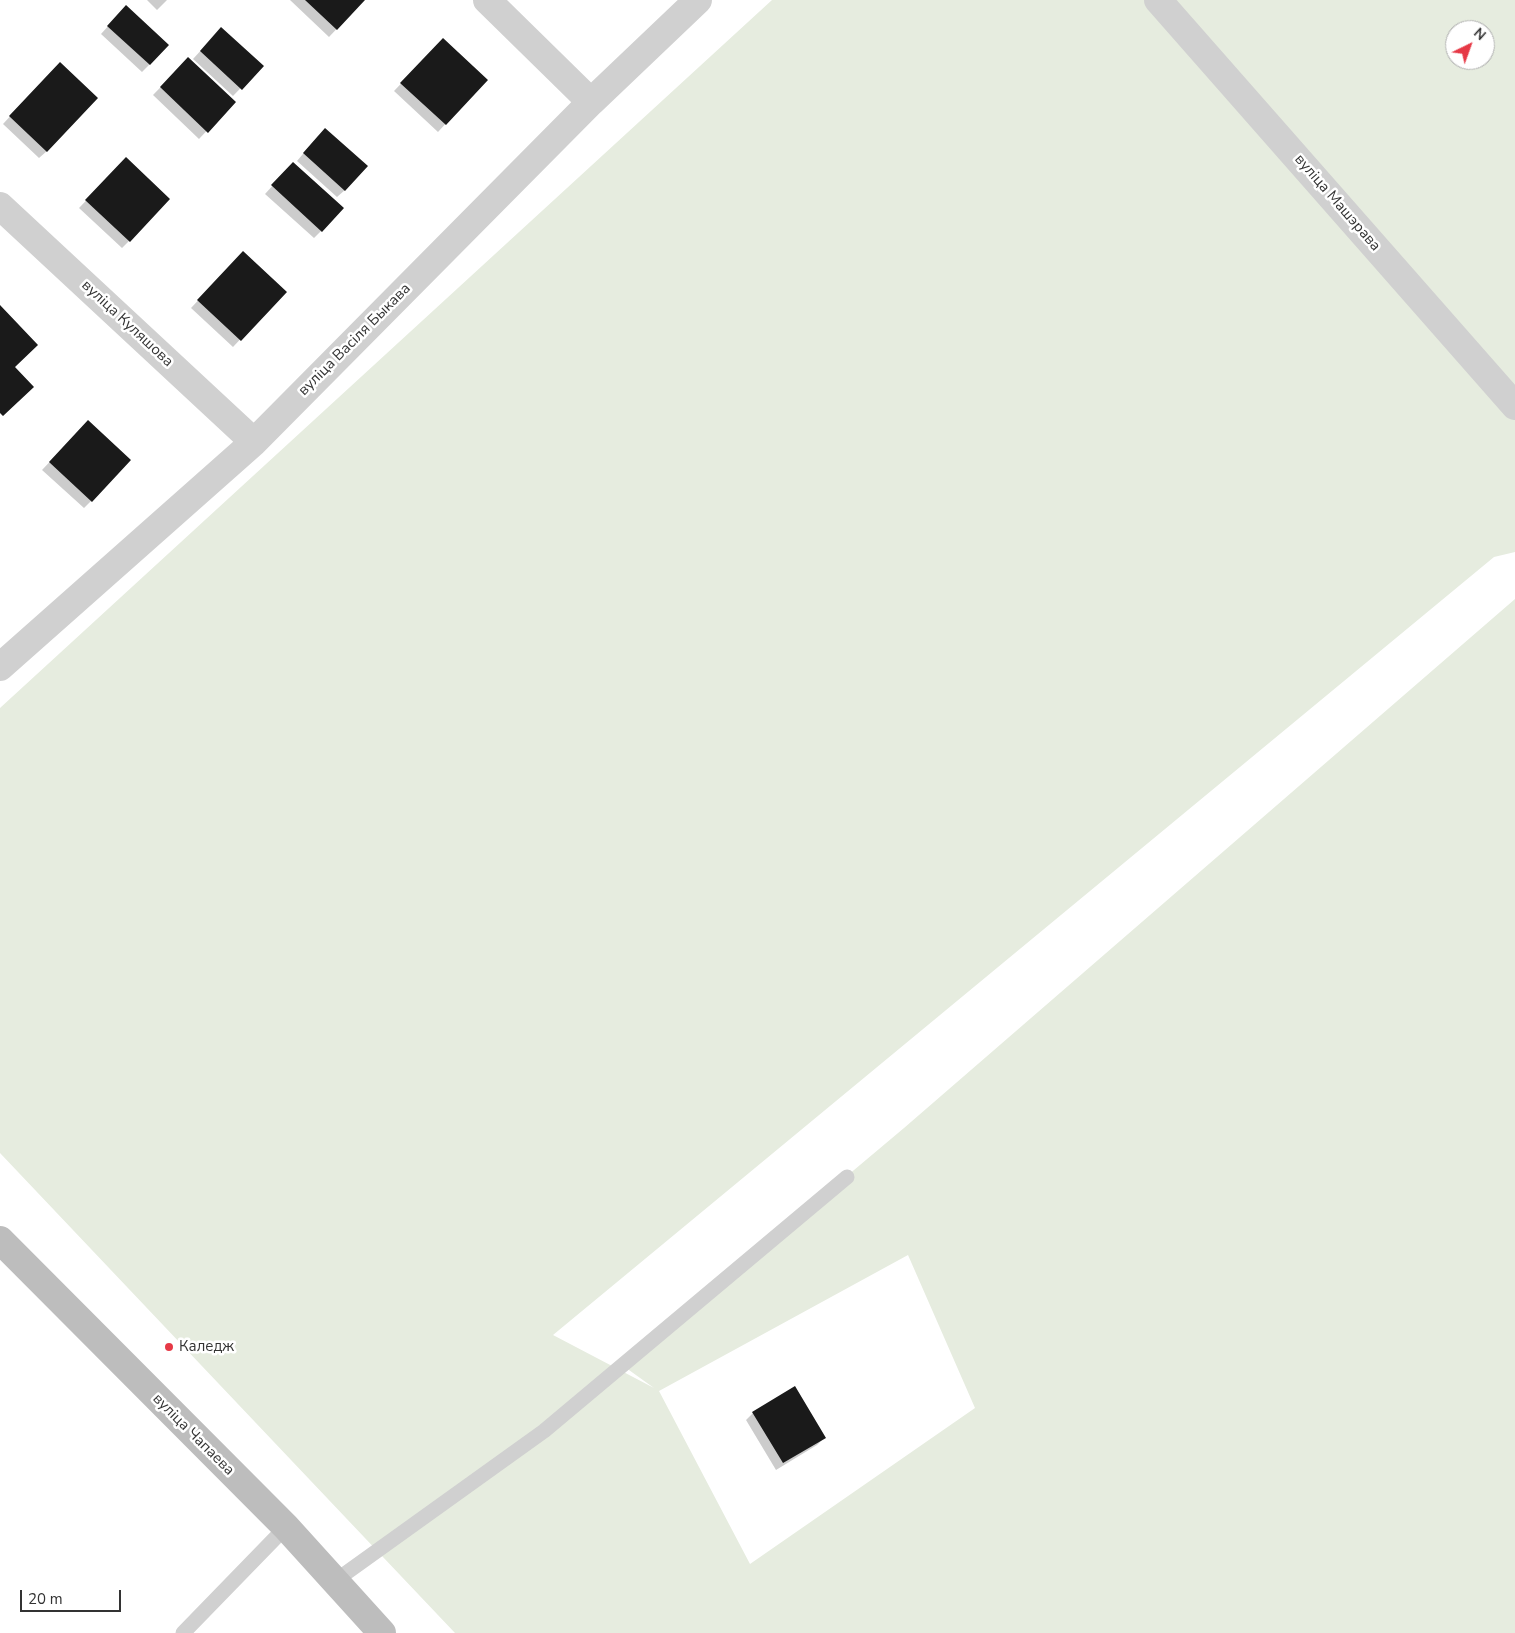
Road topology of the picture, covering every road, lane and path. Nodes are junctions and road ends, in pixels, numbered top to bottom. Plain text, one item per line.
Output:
1 (487, 0) edge
2 (698, 0) edge
3 (1158, 0) edge
4 (592, 102) junction
5 (0, 206) edge
6 (1515, 406) edge
7 (254, 442) junction
8 (0, 667) edge
9 (847, 1177) dead end
10 (0, 1240) edge
11 (286, 1527) junction
12 (336, 1581) junction
13 (183, 1633) edge
14 (382, 1633) edge

1 - 4 street
2 - 4 street, вуліца Васіля Быкава
3 - 6 street, вуліца Машэрава
4 - 7 street, вуліца Васіля Быкава
5 - 7 street, вуліца Куляшова
7 - 8 street, вуліца Васіля Быкава
9 - 12 lane
10 - 11 main road, вуліца Чапаева
11 - 12 main road, вуліца Чапаева
11 - 13 lane
12 - 14 main road, вуліца Чапаева

